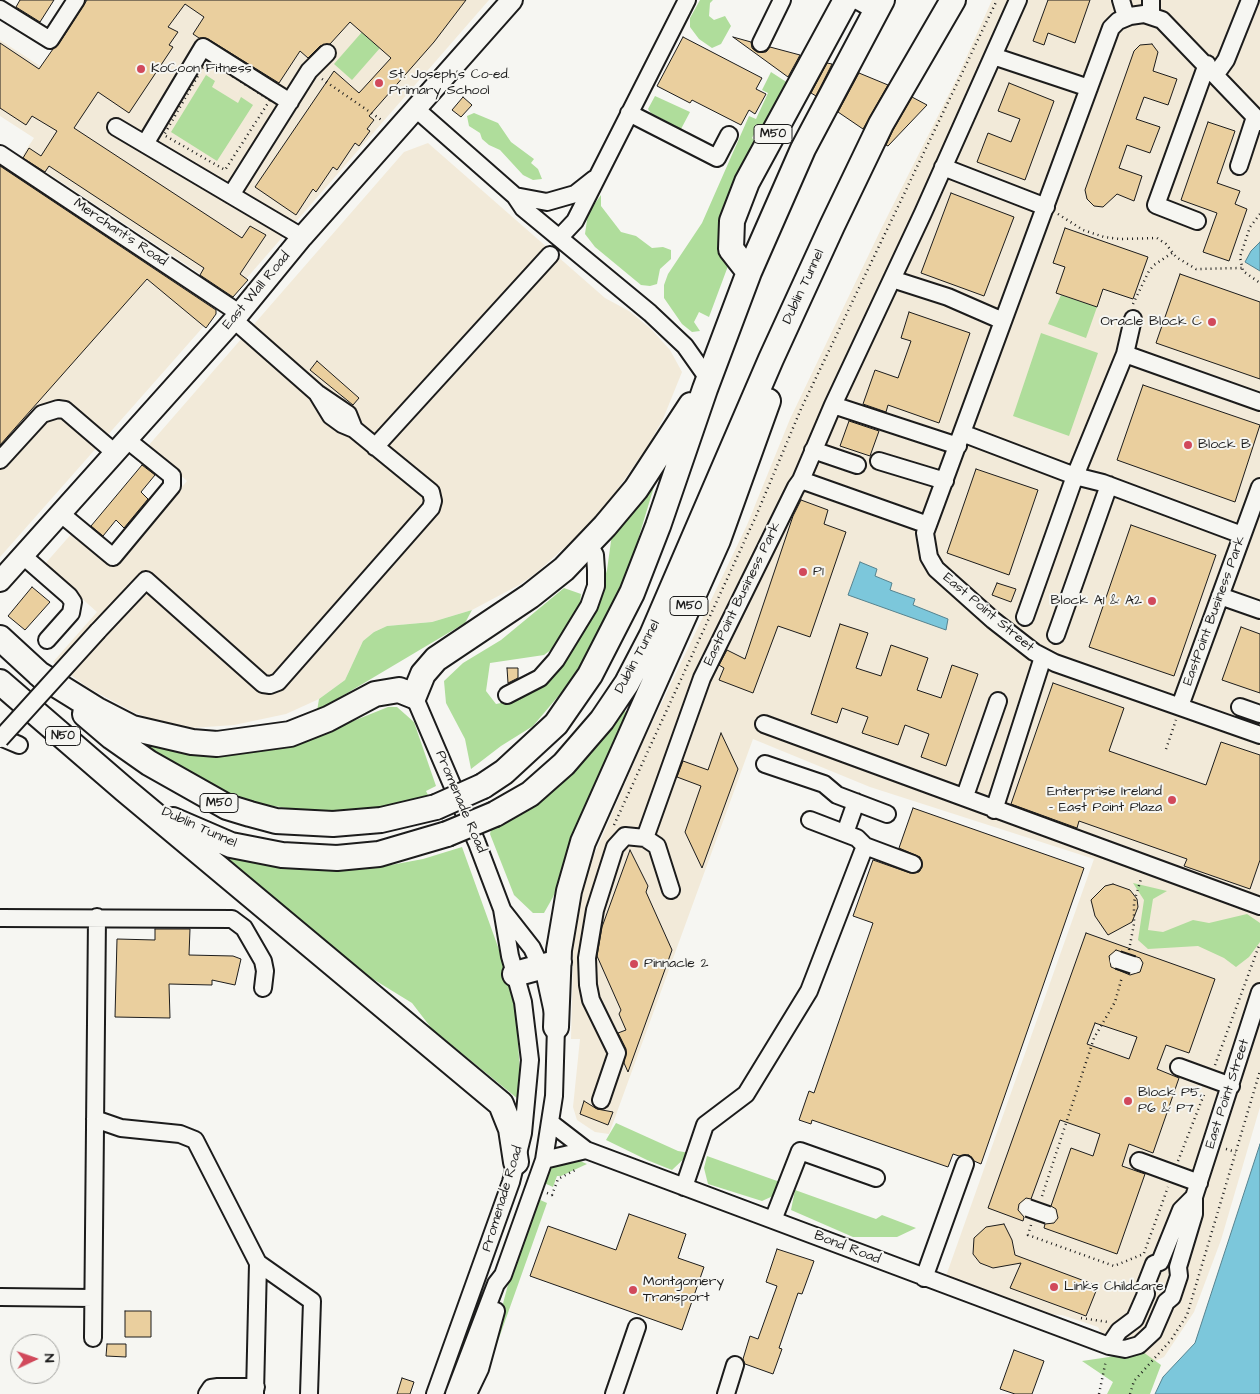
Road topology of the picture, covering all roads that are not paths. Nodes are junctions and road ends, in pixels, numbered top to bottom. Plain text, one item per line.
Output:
1 (76, 0) edge
2 (512, 0) edge
3 (687, 0) edge
4 (782, 0) edge
5 (846, 0) edge
6 (953, 0) edge
7 (1018, 0) edge
8 (1121, 0) edge
9 (1250, 0) edge
10 (871, 4) edge
11 (1151, 8) edge
12 (0, 9) edge
13 (1126, 17) junction
14 (761, 43) dead end
15 (327, 53) dead end
16 (993, 56) junction
17 (1211, 69) junction
18 (1089, 88) junction
19 (290, 102) junction
20 (416, 109) junction
21 (629, 113) junction
22 (1258, 119) edge
23 (116, 127) dead end
24 (729, 135) dead end
25 (145, 144) junction
26 (0, 154) edge
27 (1239, 166) dead end
28 (943, 167) junction
29 (598, 176) junction
30 (231, 195) junction
31 (515, 196) junction
32 (1045, 208) junction
33 (1197, 221) dead end
34 (302, 237) junction
35 (560, 237) junction
36 (823, 248) junction
37 (550, 255) dead end
38 (749, 272) junction
39 (892, 279) junction
40 (236, 317) junction
41 (1133, 319) road end
42 (1003, 322) junction
43 (1125, 354) junction
44 (707, 385) junction
45 (1260, 402) edge
46 (833, 405) junction
47 (960, 440) junction
48 (120, 446) junction
49 (375, 447) junction
50 (813, 450) junction
51 (0, 460) edge
52 (880, 461) dead end
53 (857, 465) dead end
54 (1075, 476) junction
55 (801, 480) junction
56 (945, 481) junction
57 (1109, 485) junction
58 (1260, 487) edge
59 (60, 513) junction
60 (928, 525) junction
61 (1242, 535) junction
62 (588, 543) junction
63 (22, 556) junction
64 (0, 581) edge
65 (1220, 596) junction
66 (1260, 610) edge
67 (1025, 617) dead end
68 (1056, 635) dead end
69 (0, 638) edge
70 (47, 640) dead end
71 (1043, 657) junction
72 (39, 674) junction
73 (0, 682) edge
74 (507, 695) dead end
75 (414, 696) junction
76 (998, 701) dead end
77 (1180, 706) junction
78 (1240, 707) dead end
79 (1260, 714) edge
80 (764, 724) dead end
81 (1260, 735) edge
82 (0, 738) edge
83 (19, 746) dead end
84 (765, 764) dead end
85 (125, 790) junction
86 (965, 796) junction
87 (856, 802) junction
88 (994, 810) junction
89 (887, 814) dead end
90 (810, 820) dead end
91 (845, 833) junction
92 (645, 838) junction
93 (864, 846) junction
94 (913, 864) dead end
95 (671, 890) dead end
96 (1260, 906) edge
97 (502, 909) junction
98 (97, 917) junction
99 (0, 918) edge
100 (550, 964) junction
101 (515, 974) junction
102 (263, 988) dead end
103 (1260, 992) edge
104 (556, 1026) joint
105 (1178, 1067) dead end
106 (1231, 1086) junction
107 (602, 1100) dead end
108 (96, 1119) junction
109 (551, 1123) junction
110 (586, 1150) junction
111 (544, 1160) junction
112 (1139, 1161) dead end
113 (516, 1162) junction
114 (965, 1164) dead end
115 (876, 1178) dead end
116 (684, 1187) junction
117 (1196, 1190) junction
118 (773, 1220) junction
119 (258, 1263) junction
120 (503, 1275) junction
121 (924, 1278) junction
122 (0, 1297) edge
123 (93, 1298) junction
124 (637, 1327) dead end
125 (93, 1338) dead end
126 (1109, 1346) junction
127 (735, 1365) dead end
128 (256, 1390) edge
129 (207, 1394) edge
130 (309, 1394) edge
131 (435, 1394) edge
132 (454, 1394) edge
133 (468, 1394) edge
134 (614, 1394) edge
135 (726, 1394) edge

1 - 12 street
2 - 20 main road, East Wall Road
3 - 21 street
4 - 14 street
5 - 38 highway, M50
6 - 36 highway, Dublin Tunnel / M50
7 - 16 street, EastPoint Business Park
8 - 13 street
9 - 17 street
10 - 38 highway, M50
11 - 13 street
11 - 17 street
13 - 18 street, East Point Street
15 - 19 street
16 - 18 street
16 - 28 street, EastPoint Business Park
17 - 22 street
17 - 33 street
18 - 32 street, East Point Street
19 - 25 street
19 - 30 street
20 - 31 street
20 - 34 main road, East Wall Road
21 - 24 street
21 - 29 street
22 - 27 street
23 - 25 street
25 - 30 street
26 - 40 street, Merchant's Road
28 - 32 street
28 - 39 street, EastPoint Business Park
29 - 31 street
29 - 35 street
30 - 34 street
31 - 35 street
32 - 42 street, East Point Street
34 - 40 main road, East Wall Road
35 - 44 street
36 - 85 highway, Dublin Tunnel / M50, bridge
36 - 100 highway, M50
37 - 49 street
38 - 44 highway, M50
39 - 42 street
39 - 46 street, EastPoint Business Park
40 - 48 main road, East Wall Road
40 - 49 street, Merchant's Road
41 - 43 street
42 - 47 street, East Point Street
43 - 45 street
43 - 54 street
44 - 62 highway, M50
44 - 72 highway, M50, bridge
46 - 47 street
46 - 50 street, EastPoint Business Park
47 - 54 street
47 - 56 street, East Point Street
48 - 51 street
48 - 59 main road, East Wall Road
48 - 59 street
49 - 82 street, Merchant's Road, bridge
50 - 53 street
50 - 55 street, EastPoint Business Park
52 - 56 street
54 - 57 street
54 - 67 street
55 - 60 street
55 - 92 street, EastPoint Business Park
56 - 60 street, East Point Street
57 - 61 street
57 - 68 street
58 - 61 street, EastPoint Business Park
59 - 63 main road, East Wall Road
60 - 71 street, East Point Street
61 - 65 street, EastPoint Business Park
62 - 74 street
62 - 75 highway, M50
63 - 64 main road, East Wall Road
63 - 70 street
65 - 66 street
65 - 77 street, EastPoint Business Park
69 - 72 highway
71 - 77 street, East Point Street
71 - 88 street
72 - 75 highway
73 - 85 highway, N50
75 - 97 street, Promenade Road
76 - 86 street
77 - 81 street, East Point Street
78 - 79 street
80 - 86 street
82 - 83 street
84 - 87 street
85 - 113 highway
86 - 88 street
87 - 89 street
87 - 91 street
88 - 96 street
90 - 91 street
91 - 93 street
92 - 95 street
92 - 107 street
93 - 94 street
93 - 116 street
97 - 100 street, Promenade Road
97 - 101 street, Promenade Road
98 - 99 street
98 - 102 street
98 - 108 street
100 - 101 highway
100 - 104 highway, M50
101 - 113 street, Promenade Road
103 - 106 street, East Point Street
104 - 109 street, Promenade Road
105 - 106 street
106 - 117 street, East Point Street
108 - 119 street
108 - 123 street
109 - 110 street, Bond Road
109 - 111 street, Promenade Road
110 - 111 street
110 - 116 street, Bond Road
111 - 120 street, Promenade Road
112 - 117 street
113 - 131 street, Promenade Road
114 - 121 street
115 - 118 street
116 - 118 street, Bond Road
117 - 126 street
117 - 126 street, Bond Road
118 - 121 street, Bond Road
119 - 128 street
119 - 130 street
120 - 132 street, Promenade Road
120 - 133 street, Promenade Road
121 - 126 street, Bond Road
122 - 123 street
123 - 125 street
124 - 134 street
127 - 135 street
128 - 129 street

